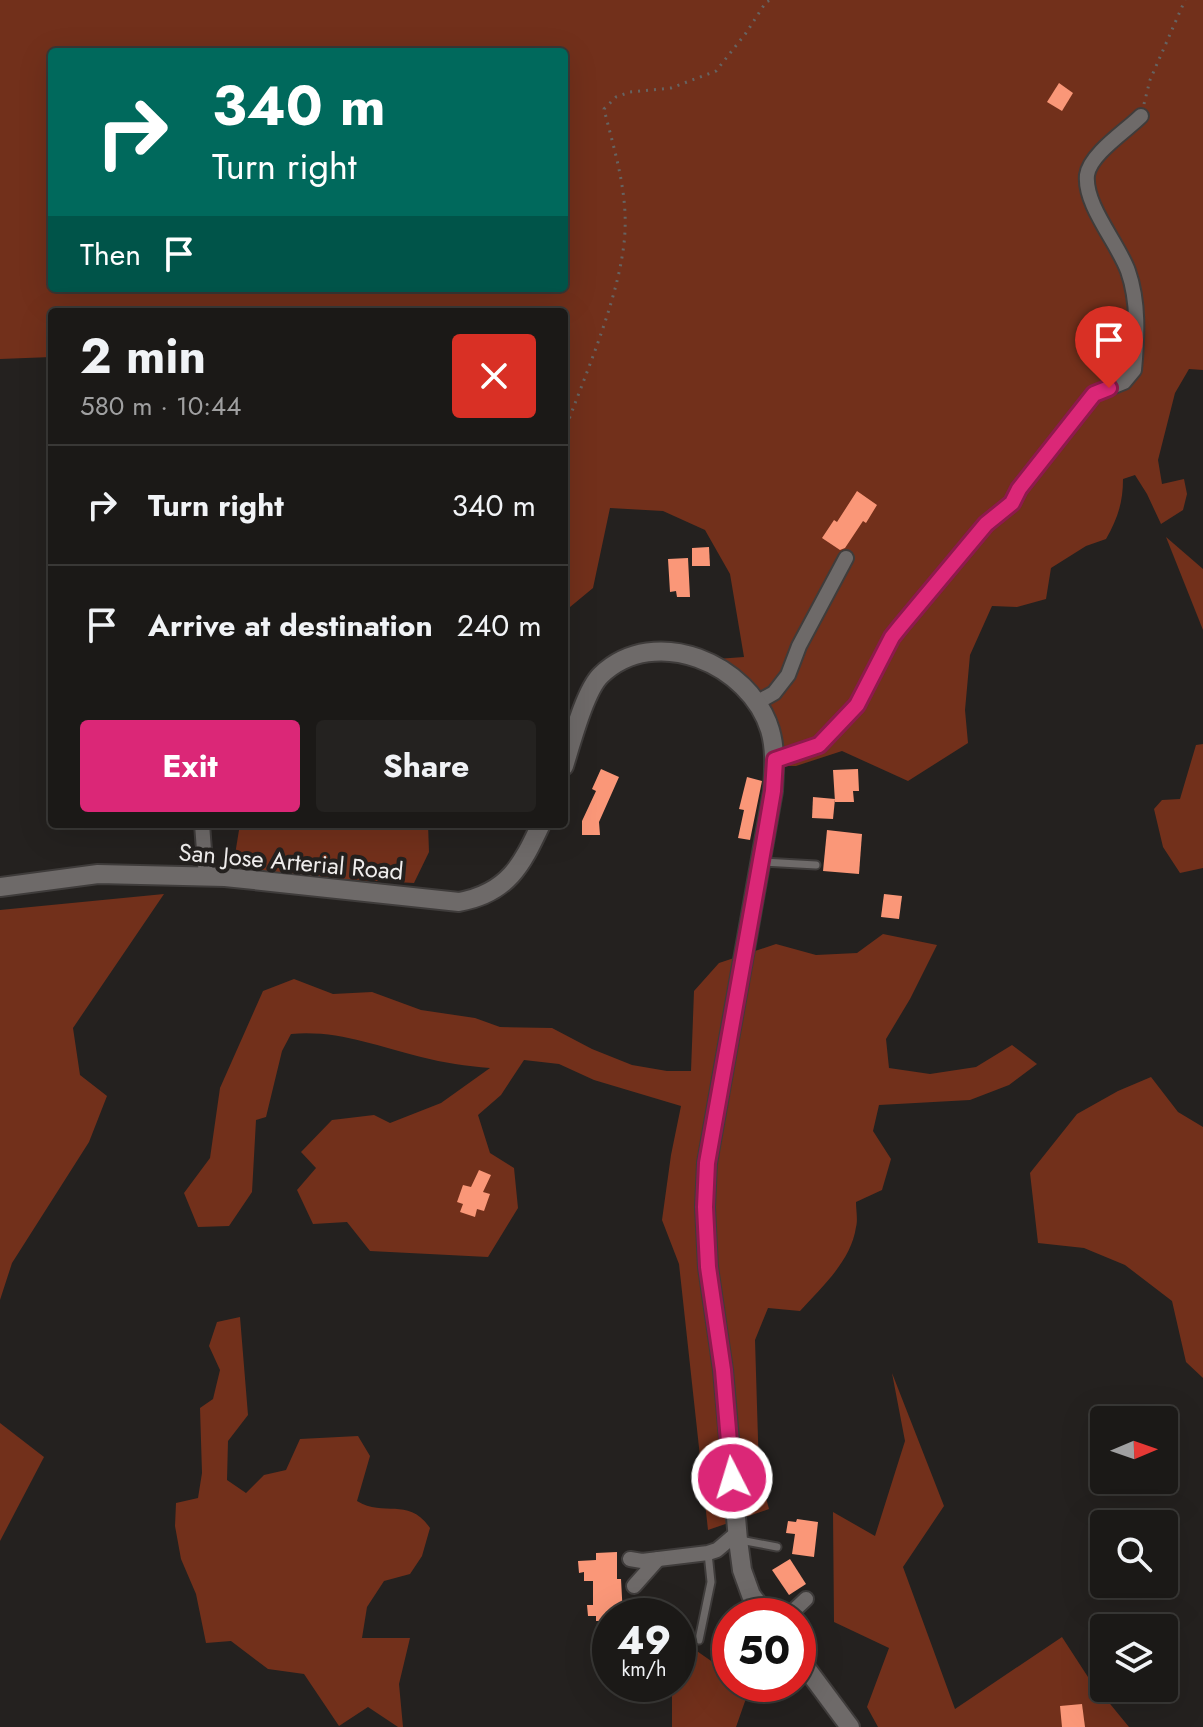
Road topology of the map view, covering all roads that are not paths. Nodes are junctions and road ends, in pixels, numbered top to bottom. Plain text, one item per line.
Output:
1 (1141, 116) road end
2 (846, 558) dead end
3 (756, 703) junction
4 (568, 754) edge
5 (775, 760) junction
6 (202, 828) edge
7 (539, 828) edge
8 (761, 862) junction
9 (816, 865) dead end
10 (206, 877) junction
11 (0, 887) edge
12 (738, 1537) junction
13 (777, 1547) dead end
14 (708, 1553) junction
15 (630, 1559) dead end
16 (658, 1559) junction
17 (634, 1586) dead end
18 (753, 1598) edge
19 (699, 1640) dead end
20 (816, 1681) edge
21 (850, 1727) edge

1 - 5 street
2 - 3 street
3 - 4 main road
3 - 5 main road
5 - 8 main road
6 - 10 street
7 - 10 main road, San Jose Arterial Road
8 - 9 lane
8 - 12 main road
10 - 11 main road, San Jose Arterial Road
12 - 13 lane
12 - 14 street
12 - 18 main road
14 - 16 street
14 - 19 lane
15 - 16 street
16 - 17 street
20 - 21 main road

